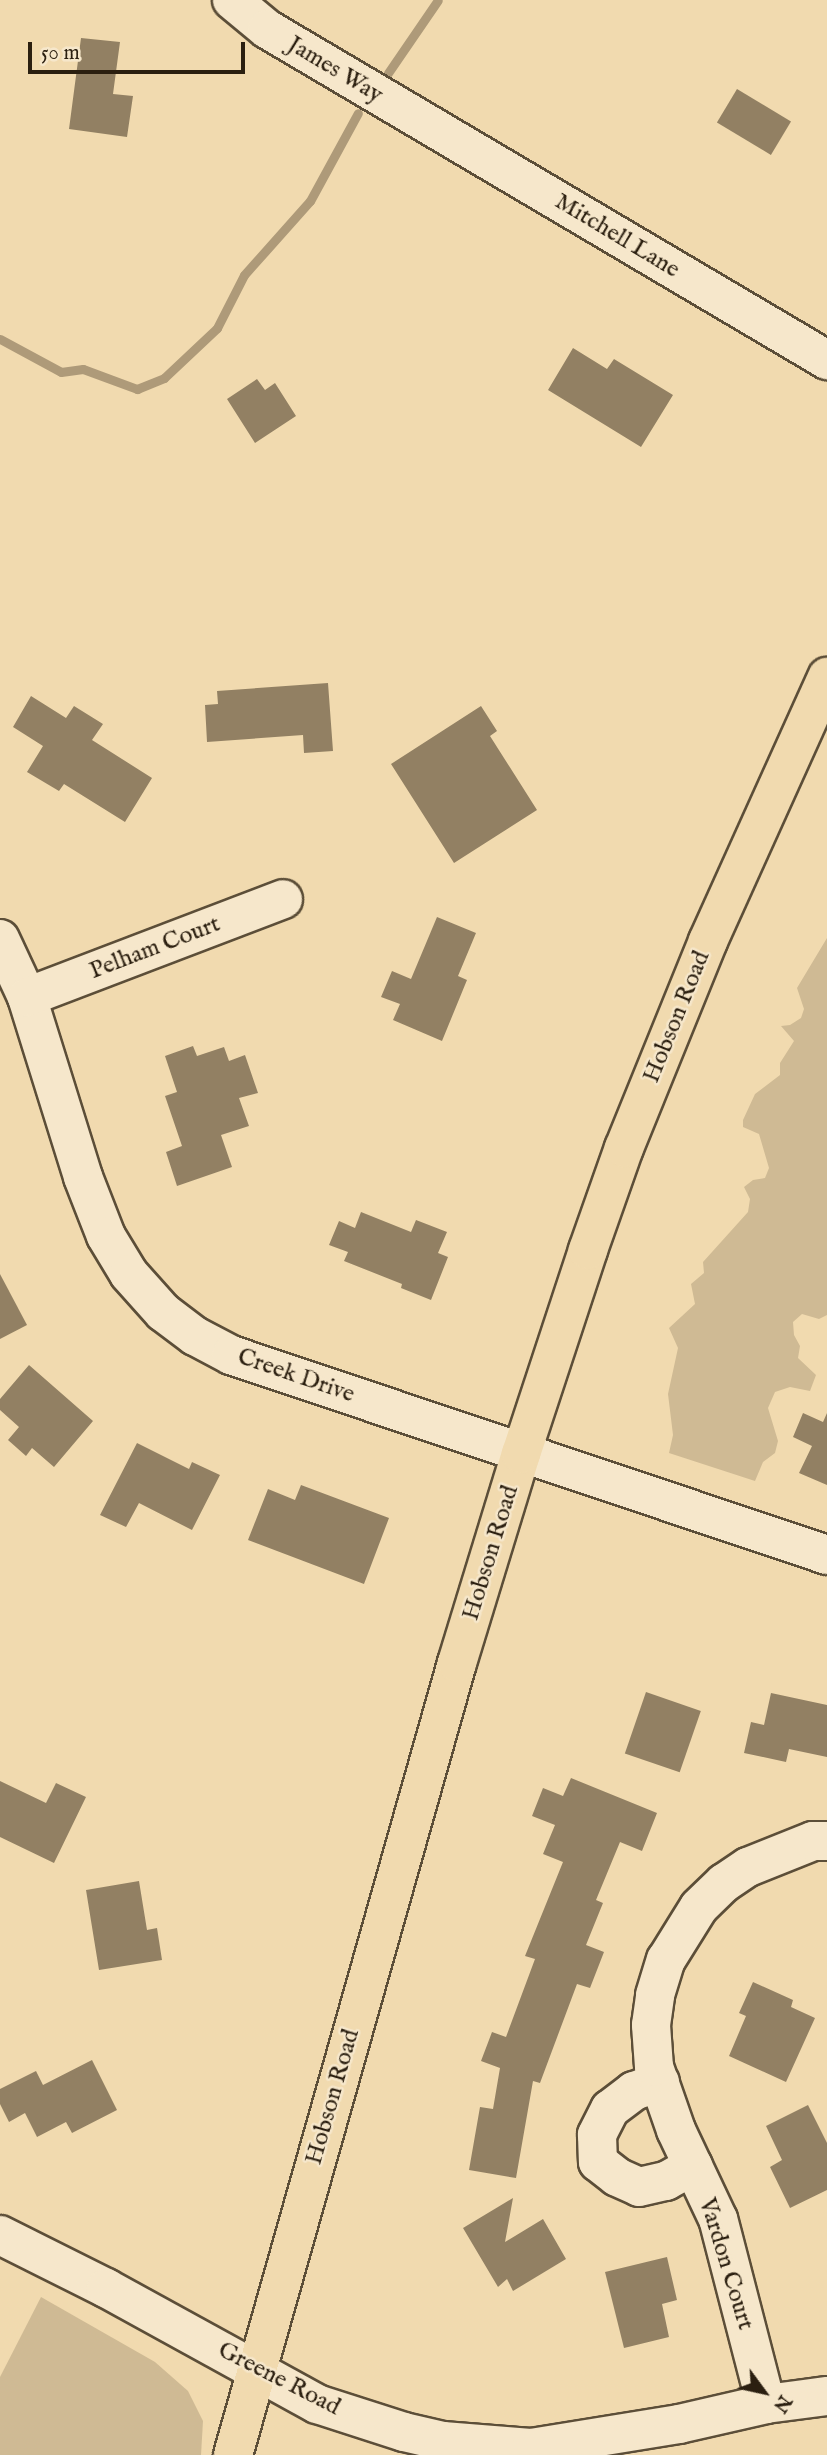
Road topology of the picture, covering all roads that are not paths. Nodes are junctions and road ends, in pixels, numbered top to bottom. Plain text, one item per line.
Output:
1 (232, 0) edge
2 (407, 112) joint
3 (827, 360) edge
4 (827, 677) edge
5 (283, 900) dead end
6 (0, 939) edge
7 (27, 998) junction
8 (521, 1454) junction
9 (827, 1555) edge
10 (827, 1841) edge
11 (660, 2082) junction
12 (693, 2166) junction
13 (0, 2235) edge
14 (254, 2371) junction
15 (827, 2396) edge
16 (766, 2404) junction
17 (530, 2451) edge
18 (233, 2455) edge

1 - 2 street, James Way
2 - 3 street, Mitchell Lane
4 - 8 main road, Hobson Road
5 - 7 street, Pelham Court
6 - 7 street, Creek Drive
7 - 8 street, Creek Drive
8 - 9 street, Creek Drive
8 - 14 main road, Hobson Road
10 - 11 street, Vardon Court
11 - 12 street, Vardon Court
11 - 12 street, Vardon Court
12 - 16 street, Vardon Court
13 - 14 street, Greene Road
14 - 17 street, Greene Road
14 - 18 main road, Hobson Road
15 - 16 street, Greene Road
16 - 17 street, Greene Road

